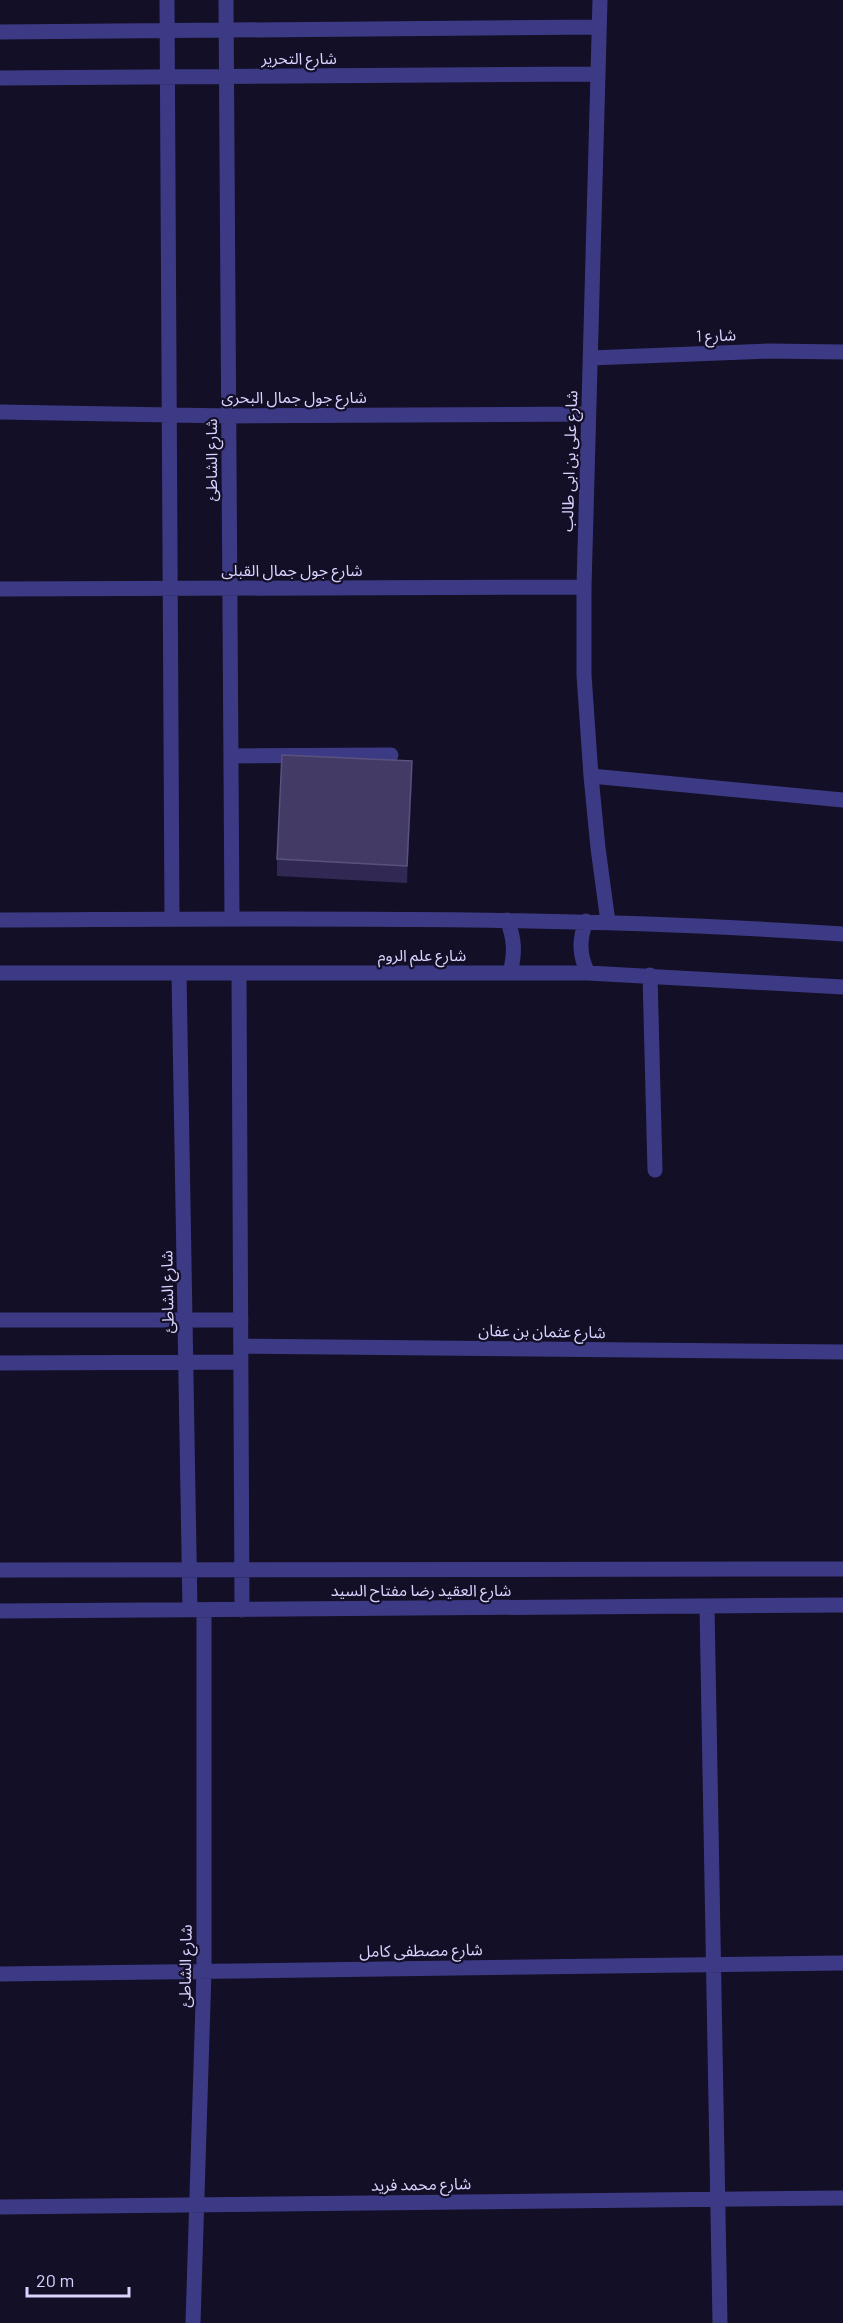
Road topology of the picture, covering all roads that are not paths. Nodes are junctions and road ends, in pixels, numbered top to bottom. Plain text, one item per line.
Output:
1 (167, 0) edge
2 (226, 0) edge
3 (600, 0) edge
4 (599, 27) junction
5 (167, 30) junction
6 (226, 30) junction
7 (0, 32) edge
8 (598, 74) junction
9 (168, 77) junction
10 (227, 77) junction
11 (0, 78) edge
12 (843, 352) edge
13 (590, 358) junction
14 (0, 412) edge
15 (588, 414) junction
16 (169, 415) junction
17 (229, 416) junction
18 (584, 587) junction
19 (170, 588) junction
20 (230, 588) junction
21 (0, 589) edge
22 (391, 755) dead end
23 (231, 756) junction
24 (591, 776) junction
25 (843, 800) edge
26 (172, 919) junction
27 (232, 919) junction
28 (0, 920) edge
29 (507, 920) junction
30 (586, 921) junction
31 (608, 922) junction
32 (843, 934) edge
33 (0, 973) edge
34 (179, 973) junction
35 (239, 973) junction
36 (510, 973) junction
37 (588, 973) junction
38 (650, 975) junction
39 (843, 987) edge
40 (655, 1170) dead end
41 (0, 1320) edge
42 (186, 1320) junction
43 (241, 1320) junction
44 (843, 1352) edge
45 (241, 1354) junction
46 (186, 1362) junction
47 (0, 1363) edge
48 (190, 1569) junction
49 (242, 1569) junction
50 (843, 1569) edge
51 (0, 1570) edge
52 (843, 1605) edge
53 (707, 1606) junction
54 (197, 1610) junction
55 (242, 1610) junction
56 (0, 1611) edge
57 (843, 1963) edge
58 (713, 1964) junction
59 (204, 1971) junction
60 (0, 1974) edge
61 (843, 2198) edge
62 (718, 2200) junction
63 (196, 2205) junction
64 (0, 2207) edge
65 (193, 2323) edge
66 (720, 2323) edge

1 - 5 street
2 - 6 street, شارع الشاطئ
3 - 4 street, شارع على بن ابى طالب
4 - 6 street, شارع التحرير
4 - 8 street, شارع على بن ابى طالب
5 - 6 street, شارع التحرير
5 - 7 street, شارع التحرير
5 - 9 street
6 - 10 street, شارع الشاطئ
8 - 10 street, شارع التحرير
8 - 13 street, شارع على بن ابى طالب
9 - 10 street, شارع التحرير
9 - 11 street, شارع التحرير
9 - 16 street
10 - 17 street, شارع الشاطئ
12 - 13 street, شارع 1
13 - 15 street, شارع على بن ابى طالب
14 - 16 street, شارع جول جمال البحرى
15 - 17 street, شارع جول جمال البحرى
15 - 18 street, شارع على بن ابى طالب
16 - 17 street, شارع جول جمال البحرى
16 - 19 street
17 - 20 street, شارع الشاطئ
18 - 20 street, شارع جول جمال القبلى
18 - 24 street, شارع على بن ابى طالب
19 - 20 street, شارع جول جمال القبلى
19 - 21 street, شارع جول جمال القبلى
19 - 26 street
20 - 23 street, شارع الشاطئ
22 - 23 street
23 - 27 street, شارع الشاطئ
24 - 25 street
24 - 31 street, شارع على بن ابى طالب
26 - 27 street
26 - 28 street
27 - 29 street
29 - 30 street
29 - 36 street
30 - 31 street
30 - 37 street
31 - 32 street
33 - 34 street, شارع علم الروم
34 - 35 street, شارع علم الروم
34 - 42 street, شارع الشاطئ
35 - 36 street, شارع علم الروم
35 - 43 street
36 - 37 street, شارع علم الروم
37 - 38 street, شارع علم الروم
38 - 39 street, شارع علم الروم
38 - 40 street
41 - 42 street
42 - 43 street
42 - 46 street, شارع الشاطئ
43 - 45 street
44 - 45 street, شارع عثمان بن عفان
45 - 46 street, شارع عثمان بن عفان
45 - 49 street
46 - 47 street, شارع عثمان بن عفان
46 - 48 street, شارع الشاطئ
48 - 49 street, شارع العقيد رضا مفتاح السيد
48 - 51 street, شارع العقيد رضا مفتاح السيد
48 - 54 street, شارع الشاطئ
49 - 50 street, شارع العقيد رضا مفتاح السيد
49 - 55 street
52 - 53 street, شارع العقيد رضا مفتاح السيد
53 - 55 street, شارع العقيد رضا مفتاح السيد
53 - 58 street
54 - 55 street, شارع العقيد رضا مفتاح السيد
54 - 56 street, شارع العقيد رضا مفتاح السيد
54 - 59 street, شارع الشاطئ
57 - 58 street, شارع مصطفى كامل
58 - 59 street, شارع مصطفى كامل
58 - 62 street
59 - 60 street, شارع مصطفى كامل
59 - 63 street, شارع الشاطئ
61 - 62 street, شارع محمد فريد
62 - 63 street, شارع محمد فريد
62 - 66 street
63 - 64 street, شارع محمد فريد
63 - 65 street, شارع الشاطئ

